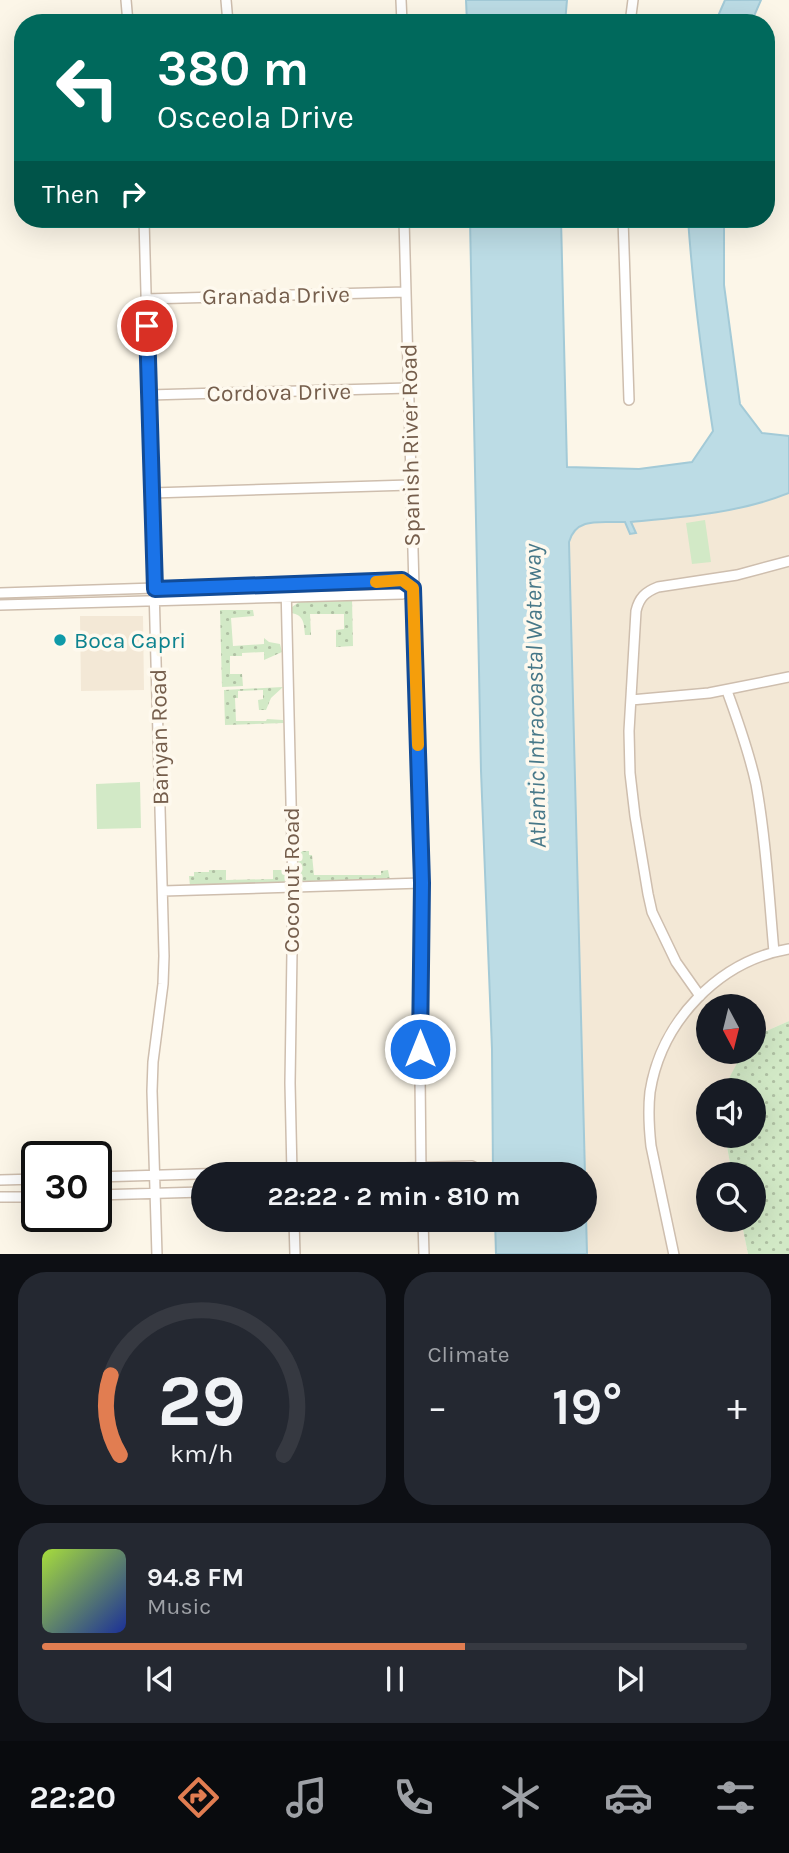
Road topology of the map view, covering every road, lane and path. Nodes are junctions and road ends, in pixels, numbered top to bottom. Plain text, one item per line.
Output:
1 (144, 228) edge
2 (404, 228) edge
3 (623, 228) edge
4 (405, 292) junction
5 (146, 299) junction
6 (409, 388) junction
7 (149, 395) junction
8 (629, 400) dead end
9 (411, 485) junction
10 (152, 493) junction
11 (789, 561) edge
12 (286, 585) junction
13 (413, 588) junction
14 (155, 589) junction
15 (0, 593) edge
16 (286, 597) junction
17 (155, 601) junction
18 (0, 605) edge
19 (789, 677) edge
20 (727, 691) junction
21 (631, 700) junction
22 (422, 883) junction
23 (293, 887) junction
24 (163, 891) junction
25 (789, 949) edge
26 (774, 952) junction
27 (700, 994) edge
28 (703, 994) edge
29 (696, 1001) edge
30 (292, 1162) edge
31 (421, 1162) edge
32 (191, 1174) edge
33 (155, 1175) junction
34 (112, 1176) edge
35 (21, 1179) edge
36 (0, 1180) edge
37 (191, 1192) edge
38 (155, 1194) junction
39 (112, 1195) edge
40 (0, 1197) edge
41 (21, 1197) edge
42 (294, 1232) edge
43 (423, 1232) edge
44 (157, 1254) edge
45 (295, 1254) edge
46 (424, 1254) edge
47 (674, 1254) edge

1 - 5 street, Banyan Road
2 - 4 street, Spanish River Road
3 - 8 street
4 - 5 street, Granada Drive
4 - 6 street, Spanish River Road
5 - 7 street, Banyan Road
6 - 7 street, Cordova Drive
6 - 9 street, Spanish River Road
7 - 10 street, Banyan Road
9 - 10 street
9 - 13 street, Spanish River Road
10 - 14 street, Banyan Road
11 - 21 street
12 - 13 street
12 - 14 street
12 - 16 street, Coconut Road
13 - 16 street
13 - 22 street, Spanish River Road
14 - 15 street
14 - 17 street, Banyan Road
16 - 17 street
16 - 23 street, Coconut Road
17 - 18 street
17 - 24 street, Banyan Road
19 - 20 street
20 - 21 street
20 - 26 street
21 - 27 street
22 - 23 street
22 - 31 street, Spanish River Road
23 - 24 street
23 - 30 street, Coconut Road
24 - 33 street, Banyan Road
25 - 26 street
26 - 28 street
29 - 47 street
32 - 33 street
33 - 34 street
33 - 38 street, Banyan Road
35 - 36 street
37 - 38 street
38 - 39 street
38 - 44 street, Banyan Road
40 - 41 street
42 - 45 street
43 - 46 street

